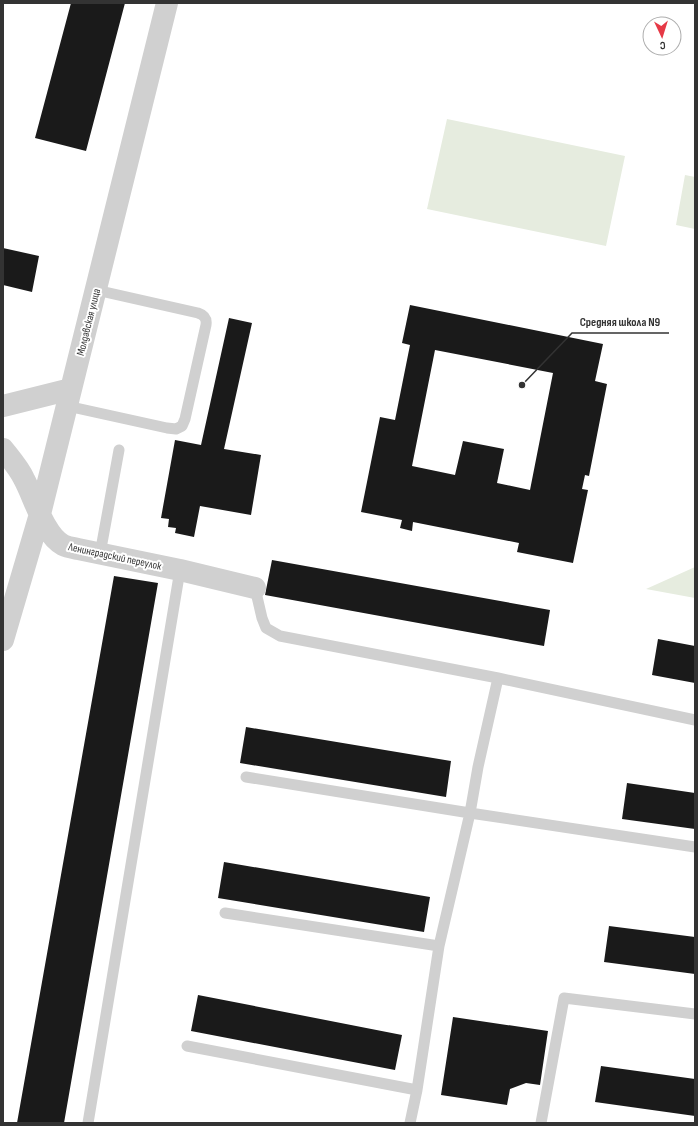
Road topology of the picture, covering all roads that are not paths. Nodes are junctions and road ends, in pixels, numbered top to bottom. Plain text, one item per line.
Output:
1 (167, 3) edge
2 (96, 290) junction
3 (69, 397) junction
4 (3, 406) edge
5 (3, 449) edge
6 (119, 450) dead end
7 (40, 514) junction
8 (100, 554) junction
9 (180, 570) junction
10 (255, 588) joint
11 (3, 640) edge
12 (498, 678) junction
13 (695, 720) edge
14 (246, 777) dead end
15 (470, 813) junction
16 (695, 847) edge
17 (225, 913) dead end
18 (438, 946) junction
19 (695, 1014) edge
20 (187, 1046) dead end
21 (416, 1090) junction
22 (88, 1123) edge
23 (410, 1123) edge
24 (541, 1123) edge

1 - 2 street, Молдавская улица
2 - 3 street, Молдавская улица
2 - 3 lane
3 - 4 street
3 - 7 street, Молдавская улица
5 - 7 street, Ленинградский переулок
6 - 8 lane
7 - 8 street, Ленинградский переулок
7 - 11 street, Молдавская улица
8 - 9 street, Ленинградский переулок
9 - 10 street, Ленинградский переулок
9 - 22 lane
10 - 12 lane
12 - 13 lane
12 - 15 lane
14 - 15 lane
15 - 16 lane
15 - 18 lane
17 - 18 lane
18 - 21 lane
19 - 24 lane
20 - 21 lane
21 - 23 lane

